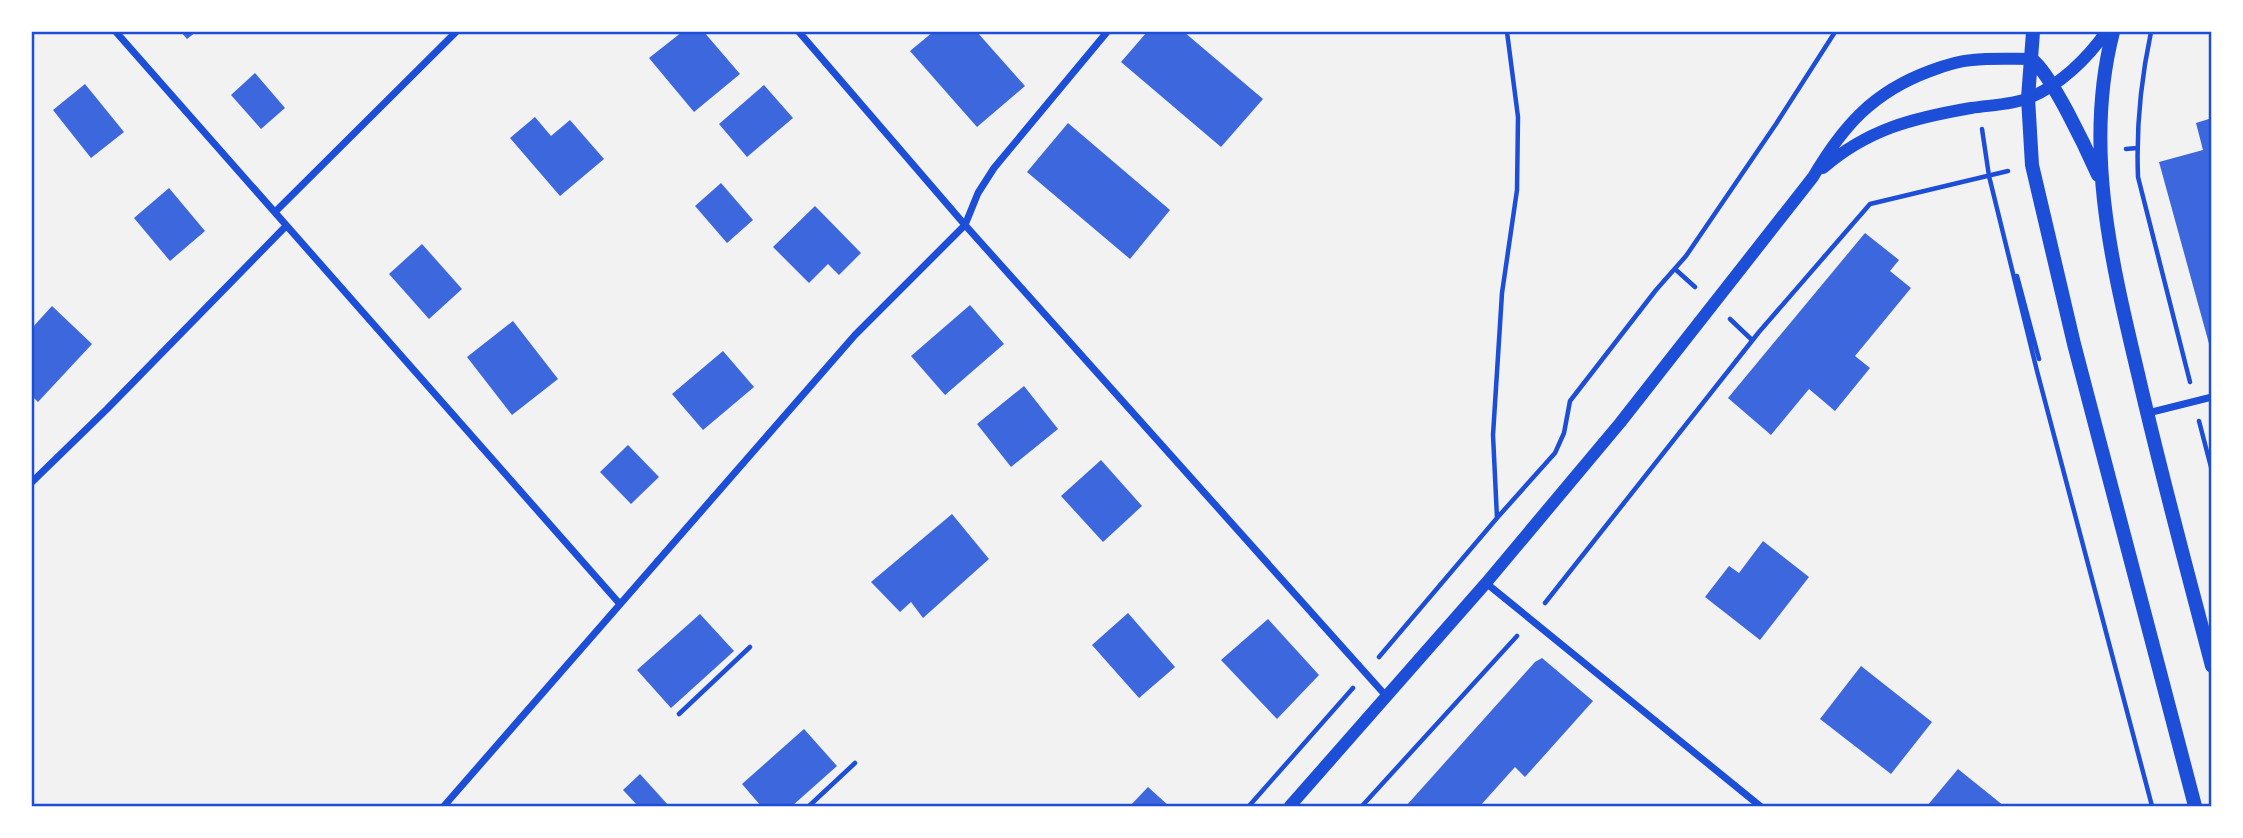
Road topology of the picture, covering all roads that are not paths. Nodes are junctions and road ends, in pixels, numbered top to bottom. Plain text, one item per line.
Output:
1 (116, 32) edge
2 (456, 32) edge
3 (799, 32) edge
4 (1107, 32) edge
5 (2033, 32) edge
6 (2106, 32) edge
7 (2113, 32) edge
8 (2031, 59) junction
9 (2051, 86) junction
10 (2028, 98) junction
11 (1813, 177) junction
12 (2103, 184) junction
13 (275, 212) junction
14 (965, 225) junction
15 (286, 226) junction
16 (2211, 397) edge
17 (2147, 414) junction
18 (32, 482) edge
19 (1486, 583) junction
20 (619, 603) junction
21 (2211, 666) edge
22 (1387, 697) junction
23 (444, 807) edge
24 (1290, 807) edge
25 (1760, 807) edge
26 (2195, 807) edge

1 - 13 street
2 - 13 street
3 - 14 street
4 - 14 street
5 - 8 main road
6 - 9 street
7 - 12 main road
8 - 9 main road
8 - 10 main road
8 - 11 street
9 - 10 street
9 - 12 main road
10 - 11 street
10 - 26 main road
11 - 19 street
12 - 17 main road
13 - 15 street
14 - 20 street
14 - 22 street
15 - 18 street
15 - 20 street
16 - 17 street
17 - 21 main road
19 - 22 street
19 - 25 street
20 - 23 street
22 - 24 street

